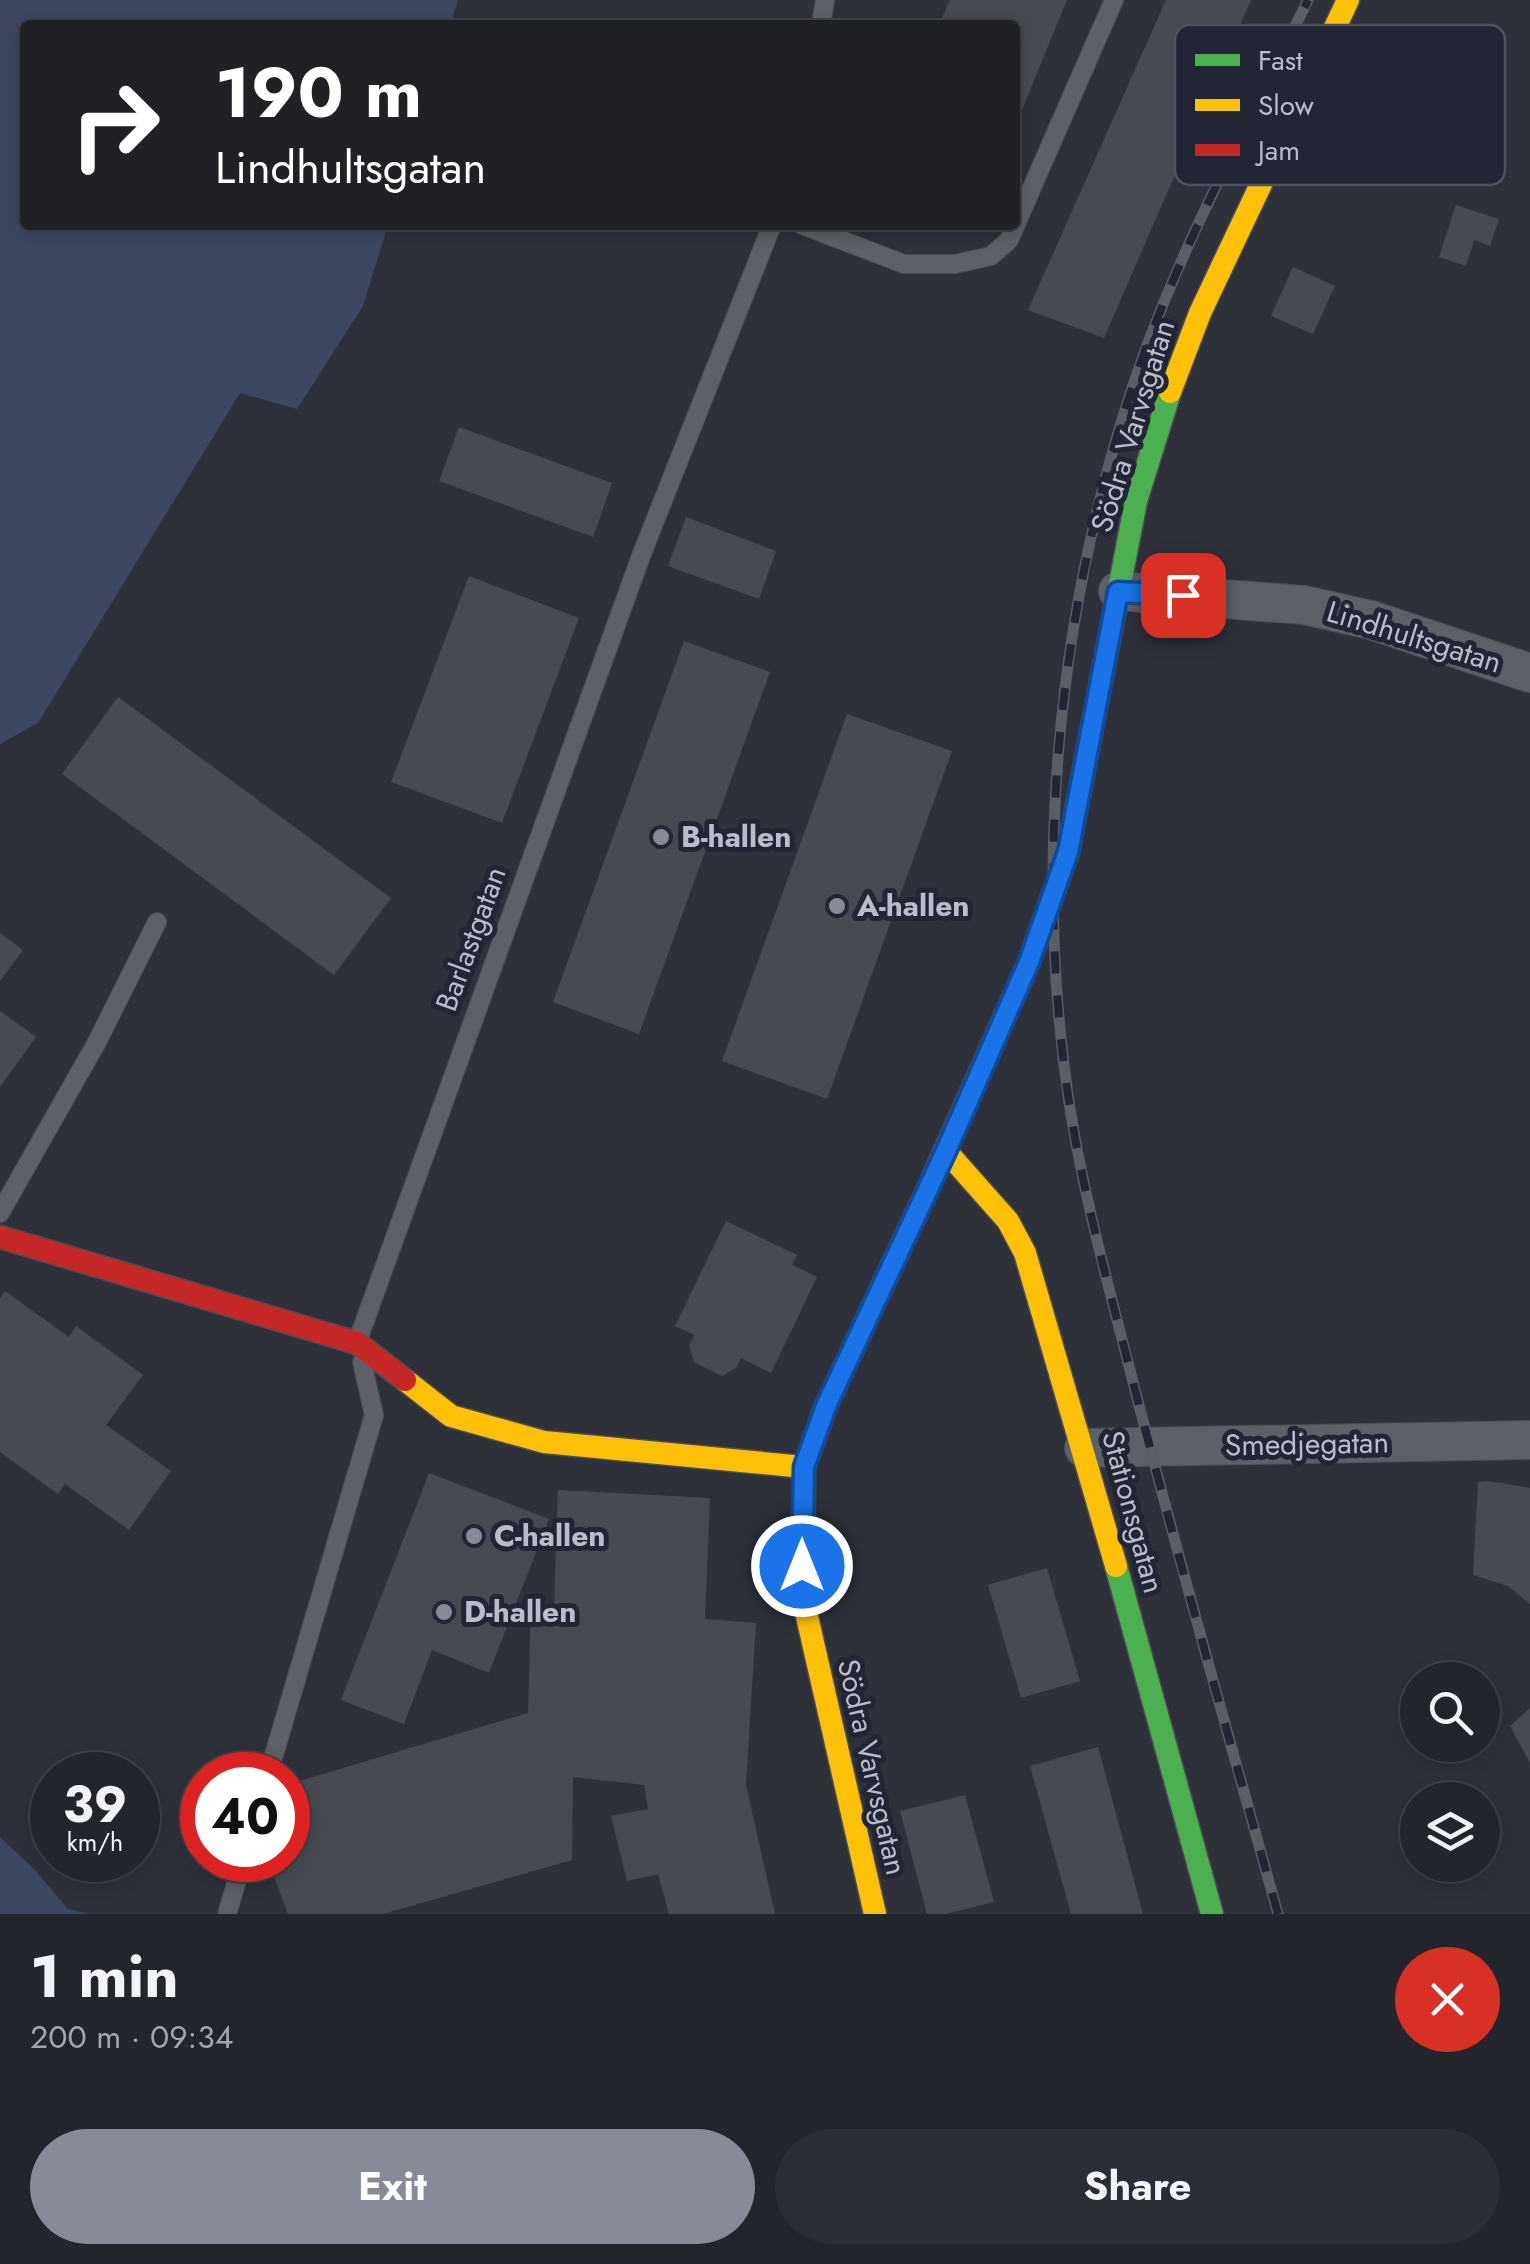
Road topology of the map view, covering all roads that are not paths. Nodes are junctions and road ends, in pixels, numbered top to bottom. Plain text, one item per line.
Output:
1 (1114, 0) edge
2 (1348, 0) edge
3 (1336, 25) edge
4 (1261, 185) edge
5 (1020, 215) edge
6 (770, 230) edge
7 (815, 230) edge
8 (1013, 230) edge
9 (1118, 592) junction
10 (1530, 673) edge
11 (156, 922) dead end
12 (946, 1151) junction
13 (0, 1213) edge
14 (0, 1238) edge
15 (357, 1343) junction
16 (1530, 1440) edge
17 (1084, 1448) junction
18 (804, 1467) junction
19 (275, 1752) edge
20 (236, 1882) edge
21 (227, 1914) edge
22 (875, 1914) edge
23 (1212, 1914) edge

1 - 5 lane
2 - 3 street, Södra Varvsgatan
4 - 9 street, Södra Varvsgatan
6 - 15 lane, Barlastgatan
7 - 8 lane
9 - 10 street, Lindhultsgatan
9 - 12 street, Södra Varvsgatan
11 - 13 lane
12 - 17 street, Stationsgatan
12 - 18 street, Södra Varvsgatan
14 - 15 street
15 - 18 street
15 - 19 lane
16 - 17 street, Smedjegatan
17 - 23 street, Stationsgatan
18 - 22 street, Södra Varvsgatan
20 - 21 lane

